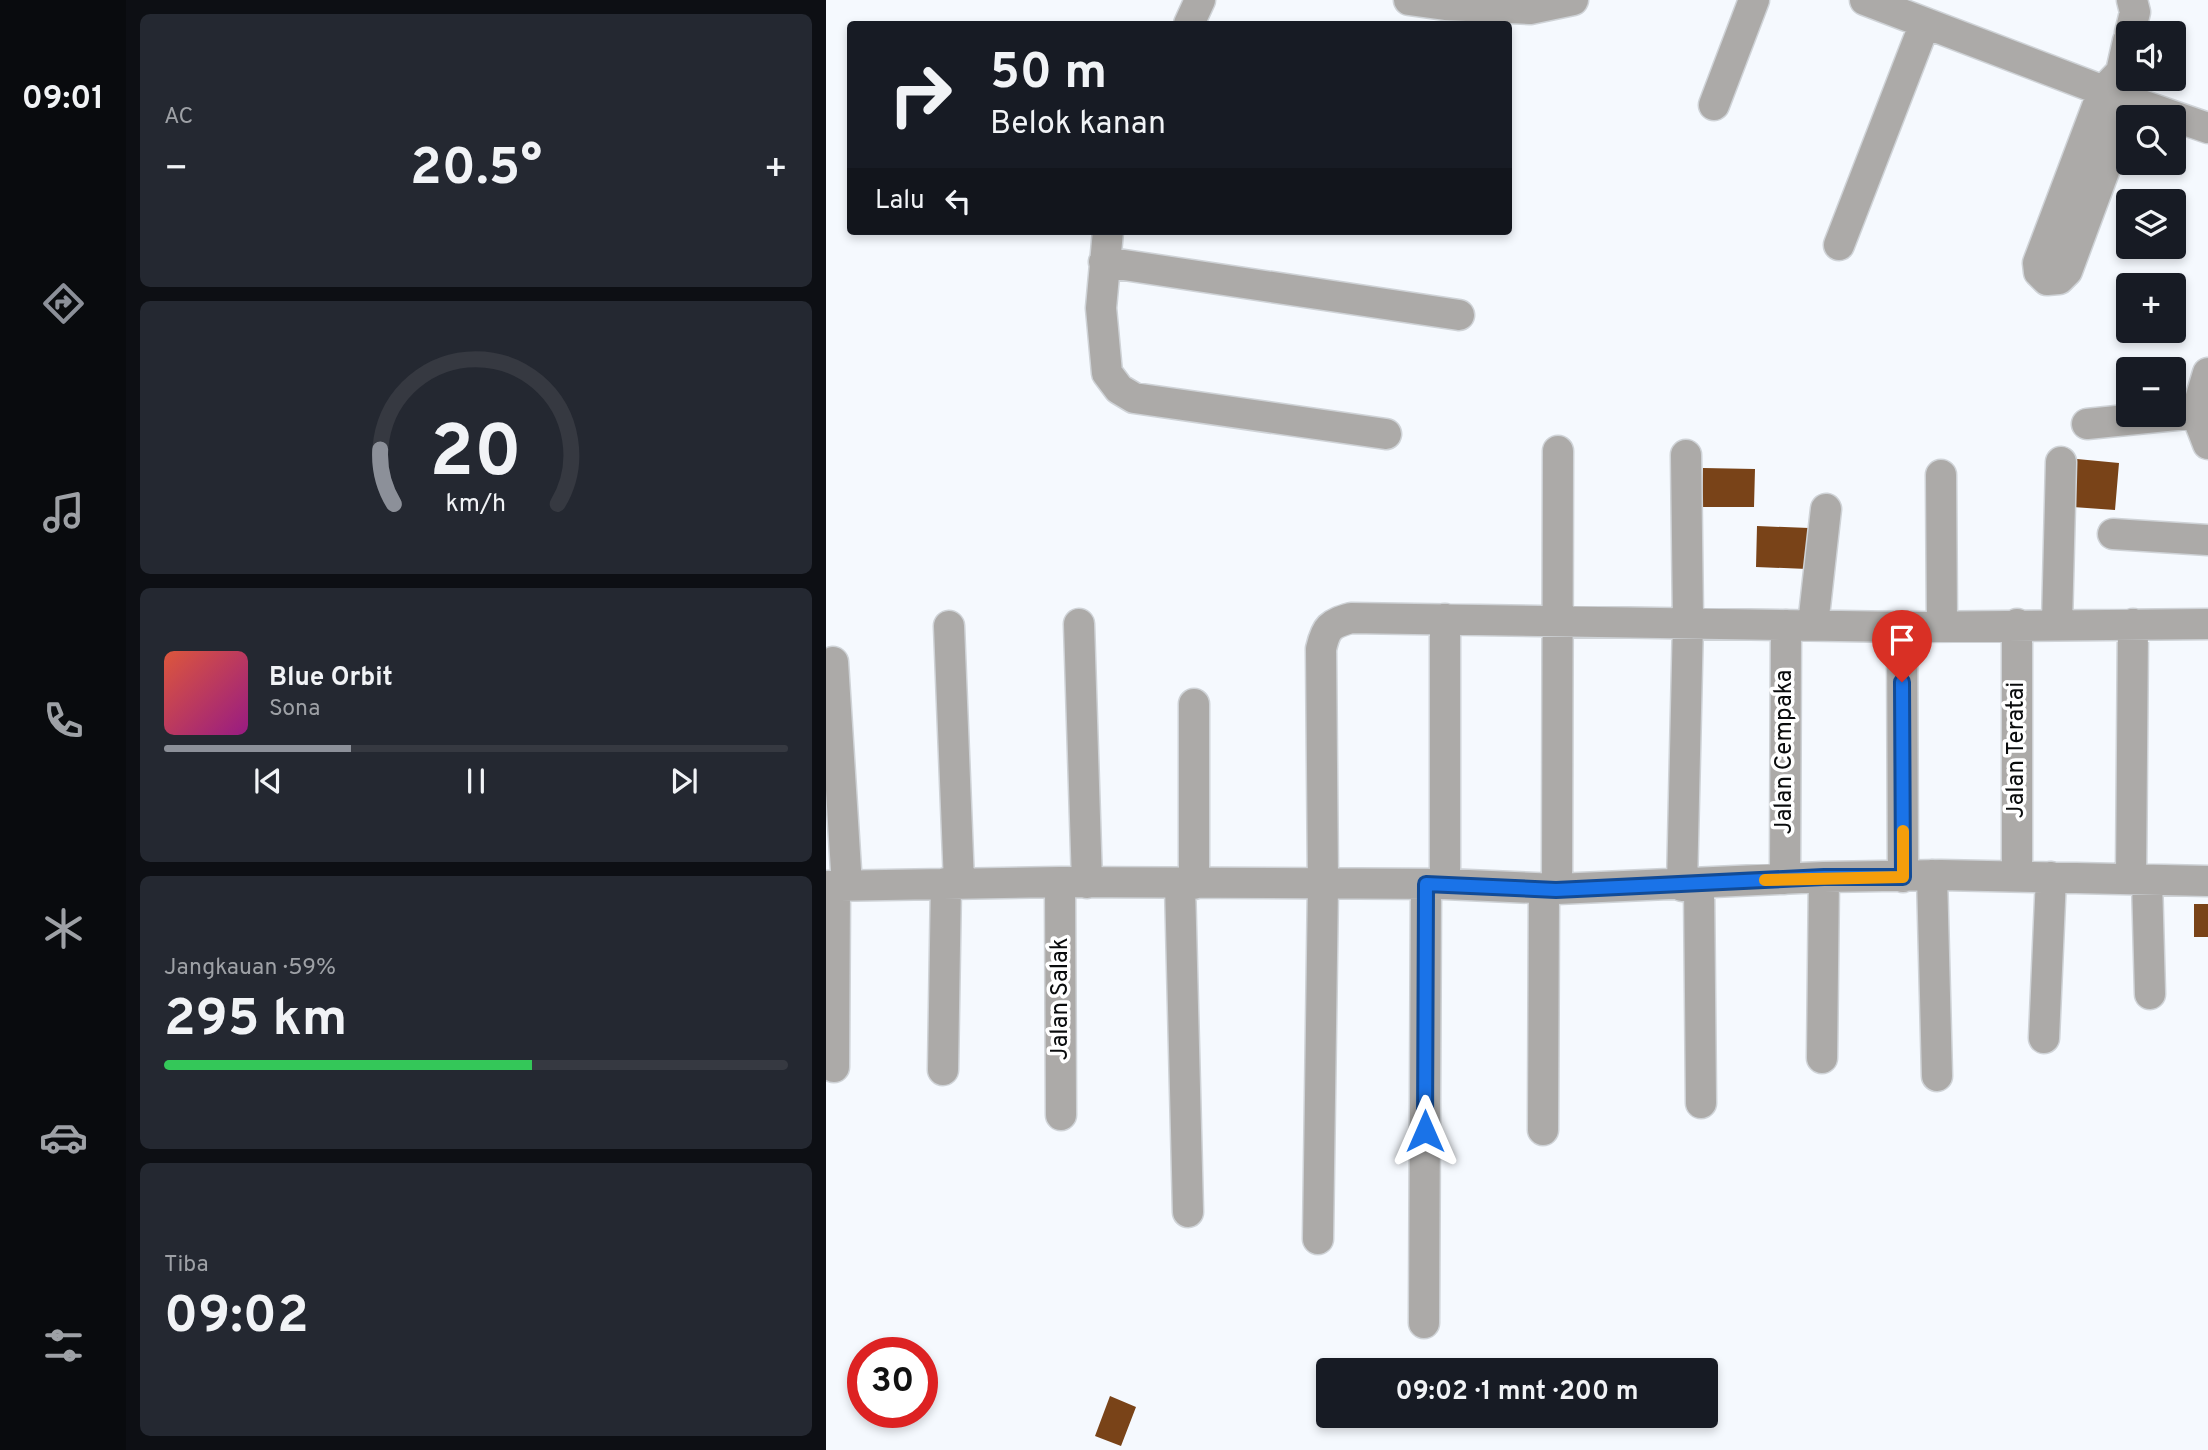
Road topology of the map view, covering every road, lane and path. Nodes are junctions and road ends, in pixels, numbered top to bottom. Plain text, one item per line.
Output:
1 (1200, 0) edge
2 (1409, 0) edge
3 (1573, 0) edge
4 (1754, 0) edge
5 (1865, 0) edge
6 (1190, 21) edge
7 (1926, 23) junction
8 (2116, 87) edge
9 (2118, 88) joint
10 (2125, 91) edge
11 (1714, 105) dead end
12 (2208, 128) edge
13 (1107, 235) edge
14 (1839, 245) dead end
15 (1104, 262) junction
16 (1459, 315) dead end
17 (2208, 373) edge
18 (2196, 413) junction
19 (2087, 424) dead end
20 (1386, 434) dead end
21 (2208, 444) edge
22 (1558, 451) dead end
23 (1686, 455) dead end
24 (2061, 462) dead end
25 (1941, 475) dead end
26 (1826, 509) dead end
27 (2113, 534) dead end
28 (2208, 540) edge
29 (1445, 619) junction
30 (1558, 620) junction
31 (1688, 621) junction
32 (1079, 624) dead end
33 (2017, 624) junction
34 (2057, 624) junction
35 (2133, 624) junction
36 (2208, 624) edge
37 (1800, 625) junction
38 (949, 626) dead end
39 (1942, 626) junction
40 (1902, 627) junction
41 (833, 662) dead end
42 (1194, 704) dead end
43 (1932, 875) junction
44 (2017, 876) junction
45 (1824, 877) junction
46 (1903, 877) junction
47 (2050, 877) junction
48 (1785, 879) junction
49 (2139, 880) junction
50 (2208, 881) edge
51 (953, 883) junction
52 (1074, 883) junction
53 (1187, 884) junction
54 (1323, 884) junction
55 (1436, 884) junction
56 (1690, 885) junction
57 (836, 886) edge
58 (1550, 889) junction
59 (2150, 994) dead end
60 (2044, 1038) dead end
61 (1822, 1058) dead end
62 (834, 1067) dead end
63 (943, 1070) dead end
64 (1937, 1076) dead end
65 (1701, 1103) dead end
66 (1061, 1115) dead end
67 (1543, 1130) dead end
68 (1188, 1212) dead end
69 (1318, 1239) dead end
70 (1424, 1323) dead end

1 - 6 street
2 - 3 street
4 - 11 street
5 - 7 street
7 - 8 street
7 - 14 street
9 - 9 street
10 - 12 street
13 - 15 street
15 - 16 street
15 - 20 street
17 - 18 street
18 - 19 street
18 - 21 street
22 - 30 street
23 - 31 street
24 - 34 street
25 - 39 street
26 - 37 street, Jalan Cempaka
27 - 28 street
29 - 30 street
29 - 54 street
29 - 55 street
30 - 31 street
30 - 58 street
31 - 37 street
31 - 56 street
32 - 52 street, Jalan Salak
33 - 34 street
33 - 39 street
33 - 44 street, Jalan Teratai
34 - 35 street
35 - 36 street
35 - 49 street
37 - 40 street
37 - 48 street, Jalan Cempaka
38 - 51 street
39 - 40 street
40 - 46 street
41 - 57 street
42 - 53 street
43 - 44 street
43 - 46 street
43 - 64 street
44 - 47 street
45 - 46 street
45 - 48 street
45 - 61 street
47 - 49 street
47 - 60 street
48 - 56 street
49 - 50 street
49 - 59 street
51 - 52 street
51 - 57 street
51 - 63 street
52 - 53 street
52 - 66 street, Jalan Salak
53 - 54 street
53 - 68 street
54 - 55 street
54 - 69 street
55 - 58 street
55 - 70 street
56 - 58 street
56 - 65 street
57 - 62 street
58 - 67 street

